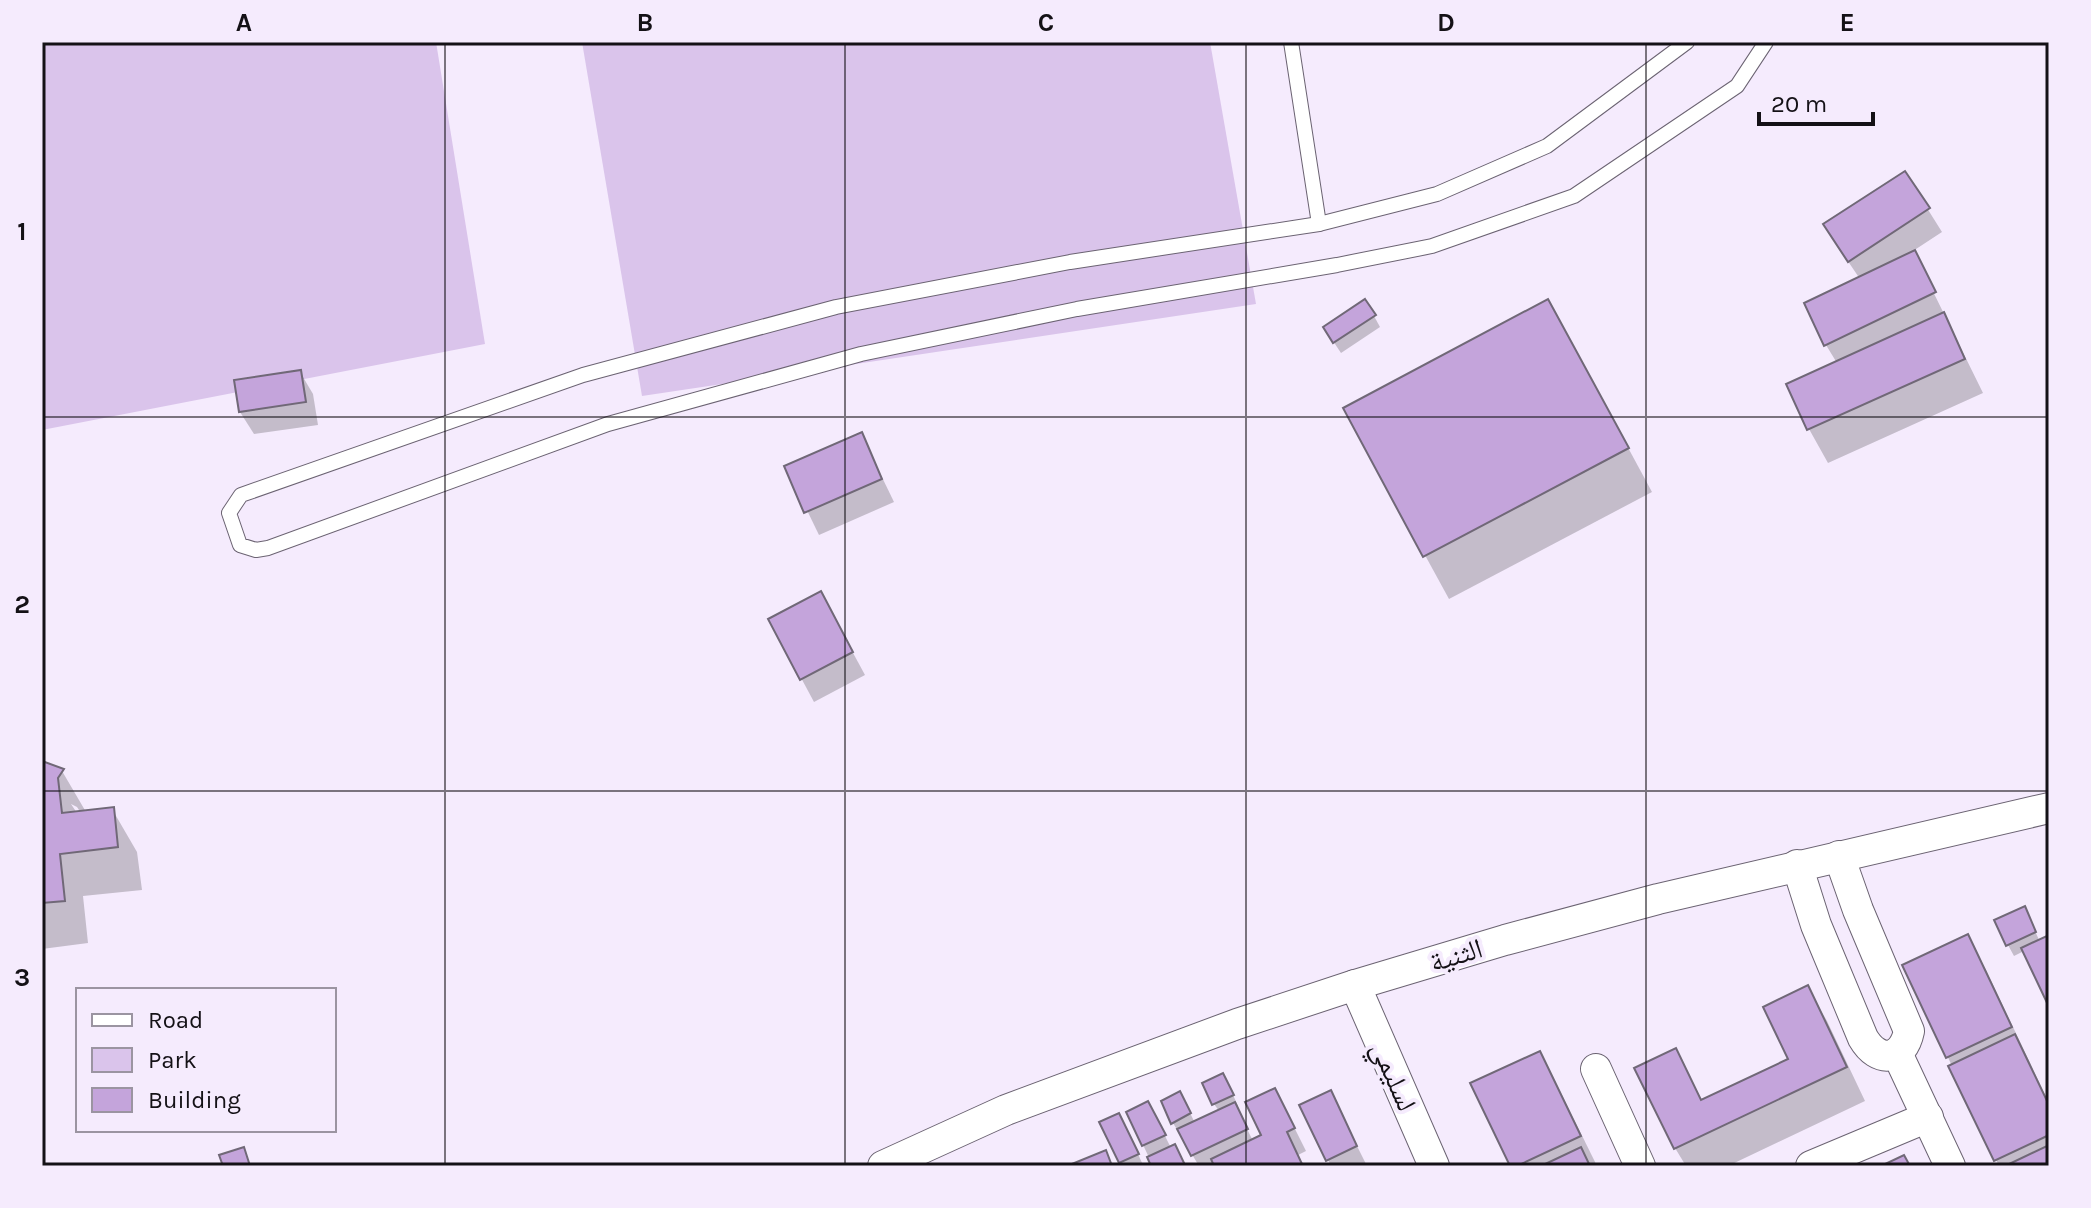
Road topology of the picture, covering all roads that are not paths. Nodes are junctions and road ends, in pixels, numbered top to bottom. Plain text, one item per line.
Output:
1 (1291, 42) edge
2 (1687, 42) edge
3 (1766, 42) edge
4 (1319, 224) junction
5 (2049, 808) edge
6 (1839, 856) junction
7 (1797, 865) junction
8 (1355, 985) junction
9 (1897, 1053) junction
10 (1596, 1069) dead end
11 (1928, 1117) junction
12 (883, 1166) edge
13 (1434, 1166) edge
14 (1640, 1166) edge
15 (1811, 1166) edge
16 (1950, 1166) edge

1 - 4 lane
2 - 4 lane
3 - 4 lane
5 - 6 street, الثنية
6 - 7 street, الثنية
6 - 9 street
7 - 8 street, الثنية
7 - 9 street
8 - 12 street, الثنية
8 - 13 street, لسليمي
9 - 11 street
10 - 14 street
11 - 15 street
11 - 16 street

